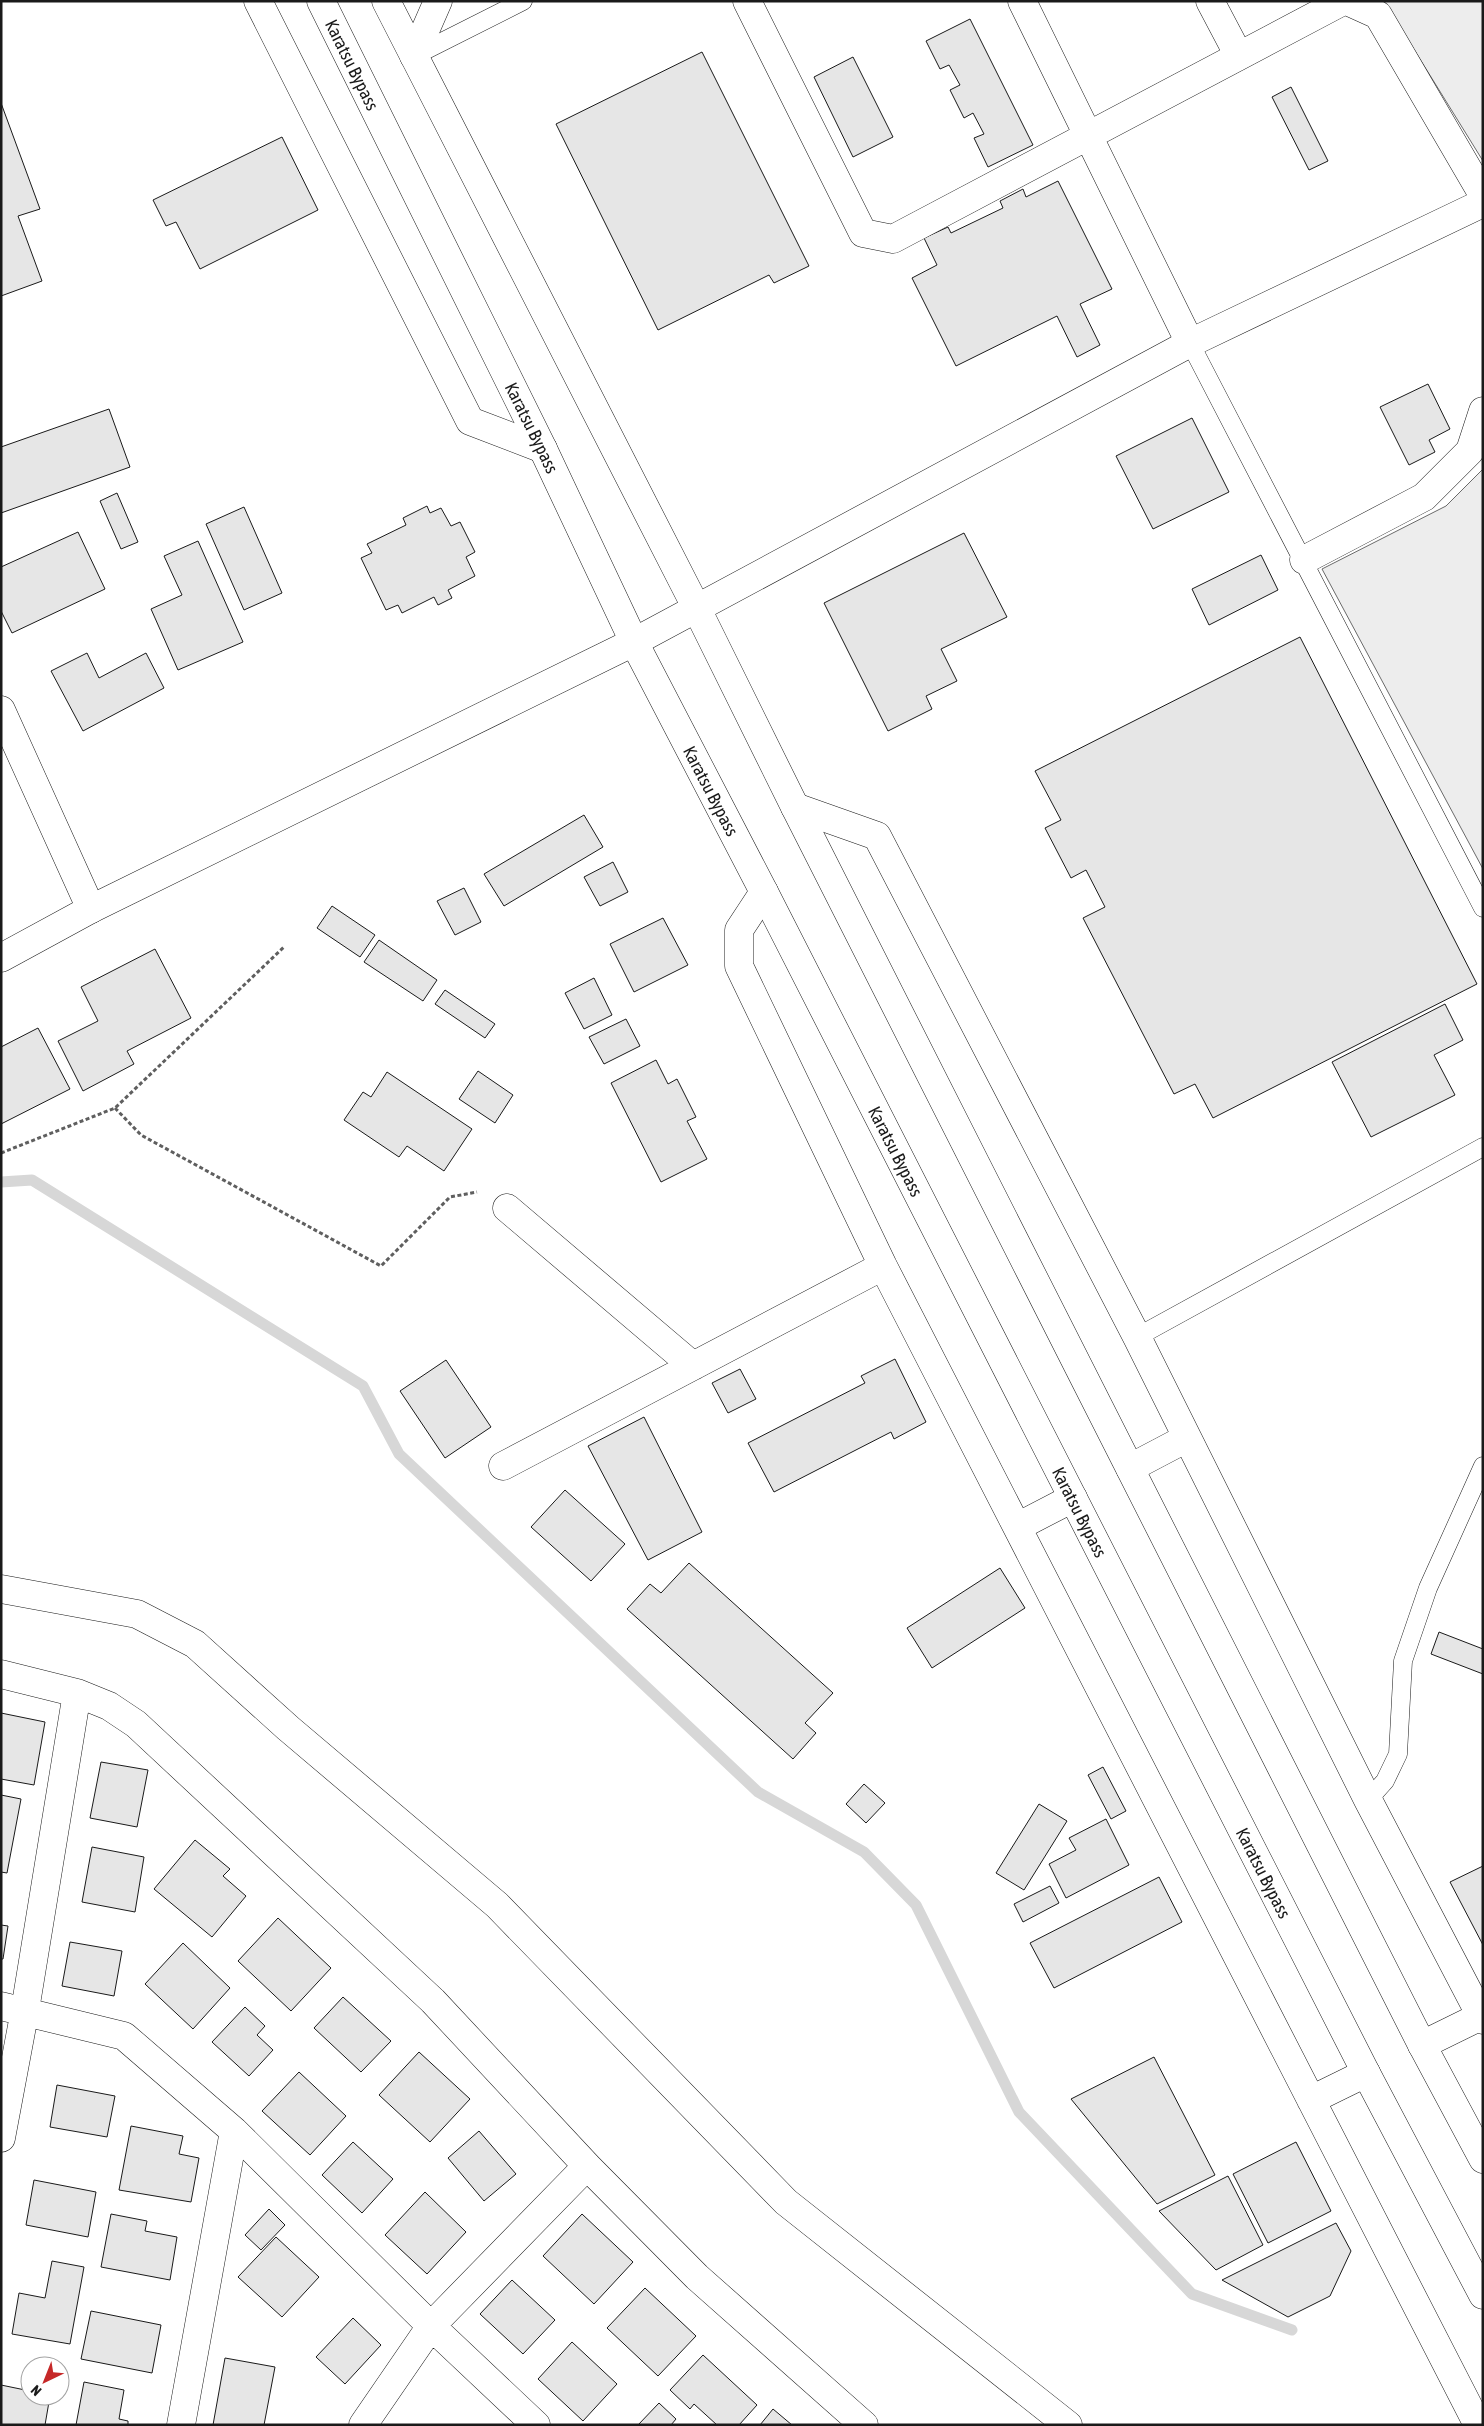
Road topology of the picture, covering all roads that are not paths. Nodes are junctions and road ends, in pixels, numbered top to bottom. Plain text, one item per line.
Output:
1 (258, 1) edge
2 (321, 1) edge
3 (386, 1) edge
4 (438, 1) edge
5 (523, 1) edge
6 (747, 1) edge
7 (1022, 1) edge
8 (1210, 1) edge
9 (1345, 1) edge
10 (414, 56) junction
11 (1239, 56) junction
12 (1089, 137) junction
13 (1483, 194) edge
14 (1483, 203) edge
15 (1190, 343) junction
16 (1483, 411) edge
17 (543, 449) junction
18 (1304, 560) junction
19 (698, 609) junction
20 (634, 642) junction
21 (1, 710) edge
22 (795, 807) junction
23 (764, 892) junction
24 (1483, 908) edge
25 (91, 909) junction
26 (1, 958) edge
27 (1483, 1147) edge
28 (507, 1208) road end
29 (883, 1266) junction
30 (1137, 1337) junction
31 (693, 1366) junction
32 (1187, 1438) junction
33 (503, 1466) dead end
34 (1483, 1466) edge
35 (1130, 1468) junction
36 (1073, 1498) junction
37 (1017, 1527) junction
38 (1, 1589) edge
39 (1, 1674) edge
40 (77, 1693) junction
41 (1368, 1800) junction
42 (13, 2008) edge
43 (1482, 2018) edge
44 (1422, 2045) junction
45 (1366, 2074) junction
46 (1311, 2100) junction
47 (234, 2132) junction
48 (1, 2138) edge
49 (1483, 2159) edge
50 (587, 2166) junction
51 (1483, 2295) edge
52 (431, 2326) junction
53 (181, 2425) edge
54 (363, 2425) edge
55 (536, 2425) edge
56 (864, 2425) edge
57 (1068, 2425) edge
58 (1478, 2425) edge

1 - 17 main road
2 - 17 main road, Karatsu Bypass
3 - 10 main road
4 - 10 main road
5 - 10 lane
6 - 12 main road
7 - 12 main road
8 - 11 main road
9 - 11 main road
9 - 13 main road
10 - 19 main road
11 - 12 main road
12 - 15 main road
14 - 15 main road
15 - 18 lane
15 - 19 main road
16 - 18 main road
17 - 20 main road, Karatsu Bypass
18 - 24 lane
19 - 20 main road
19 - 22 main road
20 - 23 main road, Karatsu Bypass
20 - 25 main road
21 - 25 main road
22 - 30 main road
22 - 35 main road
23 - 29 main road
23 - 36 main road, Karatsu Bypass
25 - 26 main road
27 - 30 lane
28 - 31 main road
29 - 31 main road
29 - 37 main road
30 - 32 main road
31 - 33 main road
32 - 35 main road
32 - 41 main road
34 - 41 lane
35 - 44 main road
36 - 37 main road
36 - 45 main road, Karatsu Bypass
37 - 46 main road
38 - 57 main road
39 - 40 main road
40 - 42 main road
40 - 50 main road
41 - 43 main road
42 - 47 main road
42 - 48 main road
43 - 44 main road
44 - 49 main road
45 - 46 main road
45 - 51 main road, Karatsu Bypass
46 - 58 main road
47 - 52 main road
47 - 53 main road
50 - 52 main road
50 - 56 main road
52 - 54 main road
52 - 55 main road

